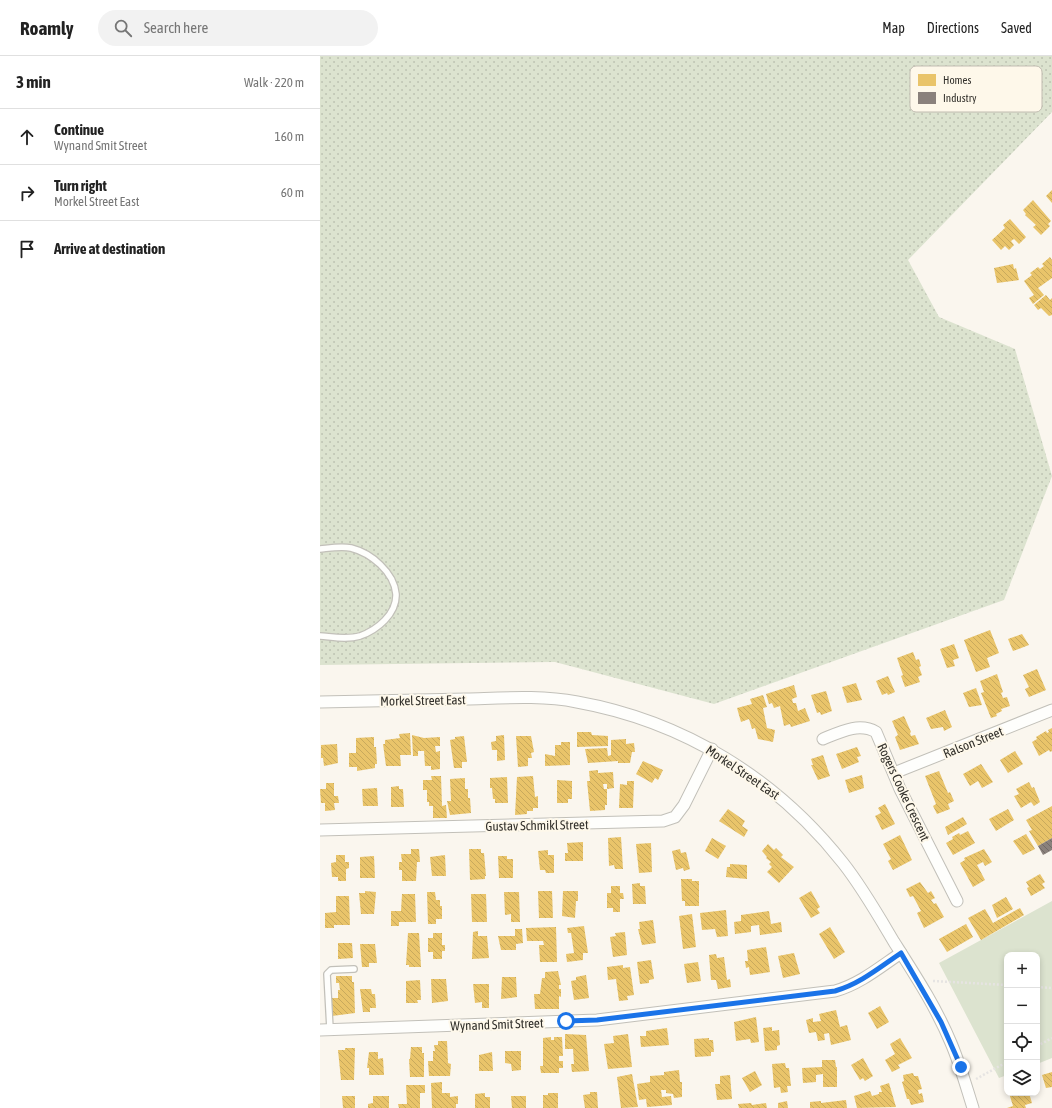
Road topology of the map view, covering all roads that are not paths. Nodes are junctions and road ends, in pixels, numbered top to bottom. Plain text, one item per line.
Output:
1 (320, 549) edge
2 (320, 636) edge
3 (320, 702) edge
4 (1052, 710) edge
5 (823, 738) dead end
6 (712, 749) junction
7 (894, 773) junction
8 (320, 830) edge
9 (957, 901) dead end
10 (901, 953) junction
11 (354, 969) dead end
12 (325, 1029) edge
13 (973, 1108) edge

1 - 2 lane
3 - 6 street, Morkel Street East
4 - 7 street, Ralson Street
5 - 7 street, Rogers Cooke Crescent
6 - 8 street, Gustav Schmikl Street
6 - 10 street, Morkel Street East
7 - 9 street, Rogers Cooke Crescent
10 - 12 street, Wynand Smit Street
10 - 13 street, Morkel Street East
11 - 12 lane

